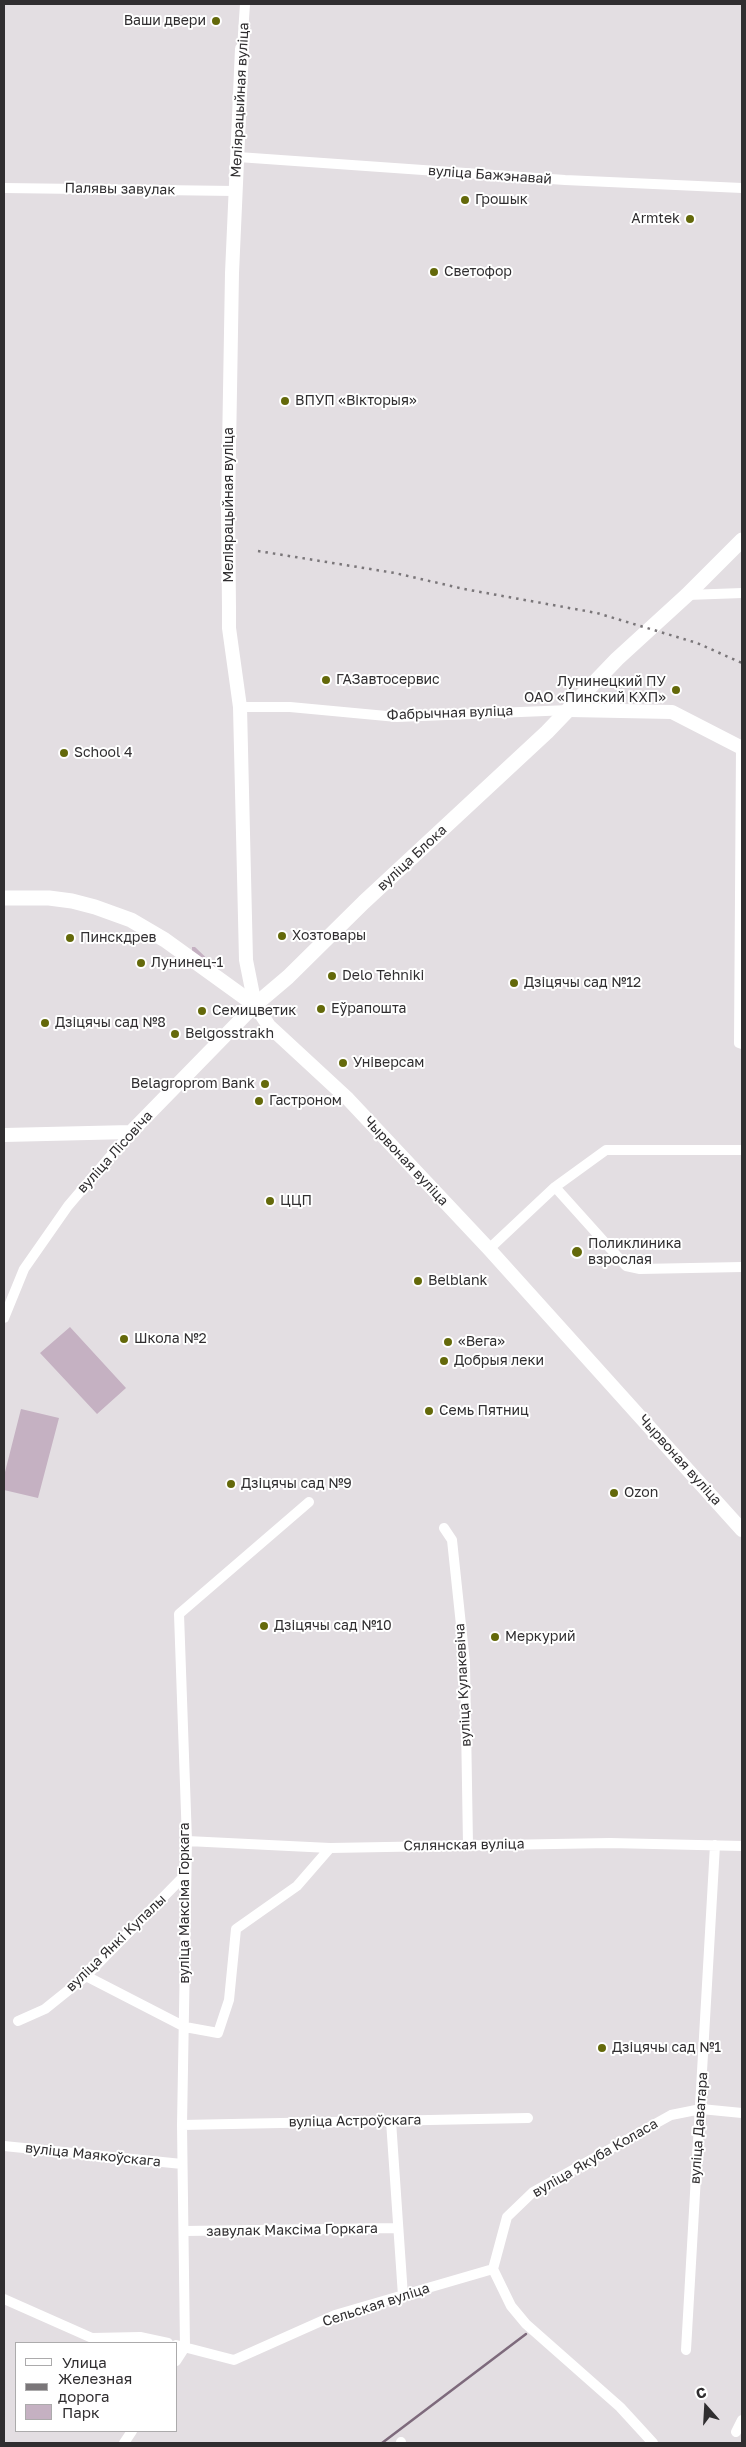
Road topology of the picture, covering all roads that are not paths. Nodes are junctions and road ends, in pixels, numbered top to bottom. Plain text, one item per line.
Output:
1 (245, 4) edge
2 (242, 49) joint
3 (238, 157) junction
4 (4, 188) edge
5 (742, 188) edge
6 (236, 191) junction
7 (742, 540) edge
8 (742, 593) edge
9 (687, 595) junction
10 (240, 707) junction
11 (570, 710) junction
12 (742, 748) edge
13 (4, 898) edge
14 (255, 1005) junction
15 (742, 1044) edge
16 (131, 1132) junction
17 (4, 1135) edge
18 (742, 1150) edge
19 (555, 1187) junction
20 (489, 1249) junction
21 (742, 1267) edge
22 (4, 1318) edge
23 (309, 1502) dead end
24 (444, 1528) dead end
25 (742, 1530) edge
26 (187, 1841) junction
27 (468, 1844) junction
28 (716, 1845) junction
29 (742, 1846) edge
30 (330, 1848) junction
31 (185, 1875) junction
32 (86, 1976) junction
33 (18, 2021) dead end
34 (185, 2027) junction
35 (701, 2109) junction
36 (742, 2113) edge
37 (528, 2118) dead end
38 (391, 2121) junction
39 (182, 2125) junction
40 (4, 2146) edge
41 (182, 2164) junction
42 (398, 2228) junction
43 (185, 2231) junction
44 (493, 2269) junction
45 (403, 2296) junction
46 (4, 2298) edge
47 (163, 2342) edge
48 (181, 2346) edge
49 (686, 2350) dead end
50 (742, 2420) edge
51 (131, 2432) edge
52 (736, 2432) dead end
53 (124, 2443) edge
54 (653, 2443) edge

1 - 2 street, Меліярацыйная вуліца
2 - 3 street, Меліярацыйная вуліца
3 - 5 street, вуліца Бажэнавай
3 - 6 street, Меліярацыйная вуліца
4 - 6 street, Палявы завулак
6 - 10 street, Меліярацыйная вуліца
7 - 9 main road, вуліца Блока
8 - 9 street
9 - 11 main road, вуліца Блока
10 - 11 street, Фабрычная вуліца
10 - 14 street, Меліярацыйная вуліца
11 - 12 street, Фабрычная вуліца
11 - 14 main road, вуліца Блока
12 - 15 street
13 - 14 main road, Чырвоная вуліца
14 - 16 street, вуліца Лісовіча
14 - 20 street, Чырвоная вуліца
16 - 17 street
16 - 22 street, вуліца Лісовіча
18 - 19 street
19 - 20 street
19 - 21 street
20 - 25 street, Чырвоная вуліца
23 - 26 street, вуліца Максіма Горкага
24 - 27 street, вуліца Кулакевіча
26 - 30 street, Сялянская вуліца
26 - 31 street, вуліца Максіма Горкага
27 - 28 street, Сялянская вуліца
27 - 30 street, Сялянская вуліца
28 - 29 street, Сялянская вуліца
28 - 35 street, вуліца Даватара
30 - 34 street
31 - 32 street, вуліца Янкі Купалы
31 - 34 street, вуліца Максіма Горкага
32 - 33 street, вуліца Янкі Купалы
32 - 34 street
34 - 39 street, вуліца Максіма Горкага
35 - 36 street, вуліца Якуба Коласа
35 - 44 street, вуліца Якуба Коласа
35 - 49 street, вуліца Даватара
37 - 38 street, вуліца Астроўскага
38 - 39 street, вуліца Астроўскага
38 - 42 street
39 - 41 street, вуліца Максіма Горкага
40 - 41 street, вуліца Маякоўскага
41 - 43 street, вуліца Максіма Горкага
42 - 43 street, завулак Максіма Горкага
42 - 45 street
43 - 48 street, вуліца Максіма Горкага
44 - 45 street, Сельская вуліца
44 - 54 street
45 - 48 street, Сельская вуліца
46 - 47 street
50 - 52 street
51 - 53 street

